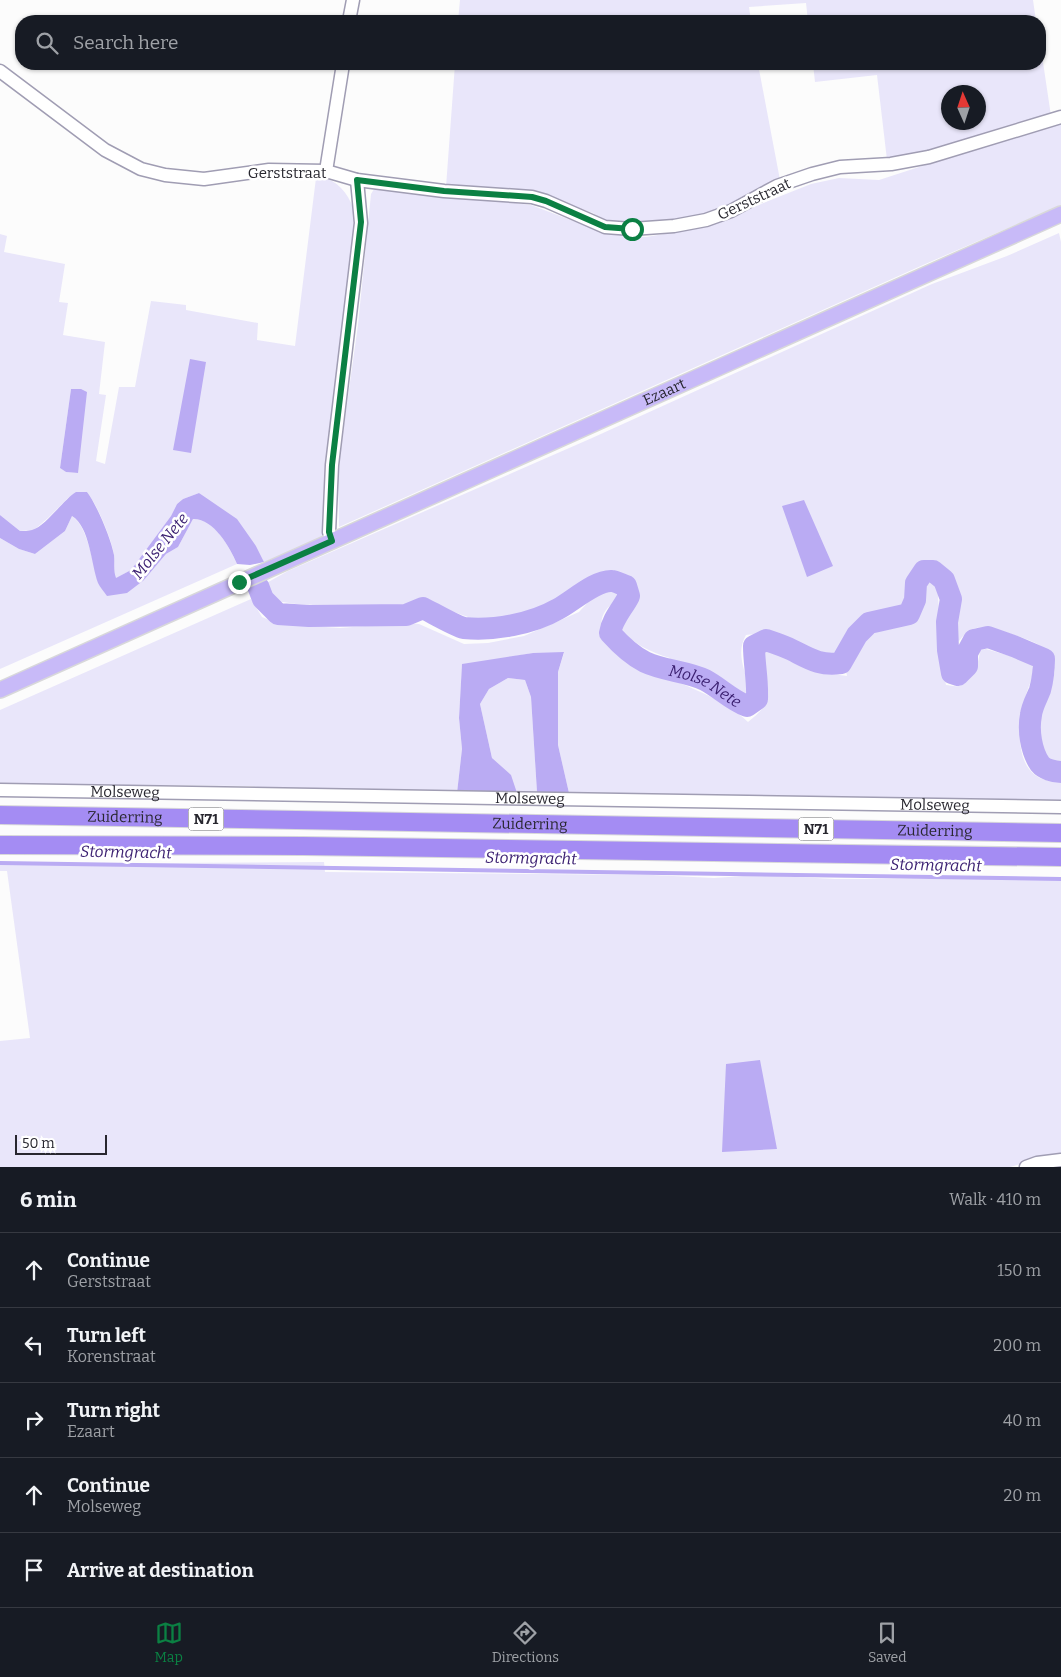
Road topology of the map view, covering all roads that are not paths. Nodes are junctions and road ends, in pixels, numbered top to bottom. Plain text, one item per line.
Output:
1 (353, 0) edge
2 (350, 15) edge
3 (342, 70) edge
4 (0, 71) edge
5 (1061, 118) edge
6 (326, 171) junction
7 (357, 180) junction
8 (1061, 214) edge
9 (332, 541) junction
10 (0, 690) edge
11 (0, 790) edge
12 (1061, 806) edge
13 (0, 815) edge
14 (1061, 833) edge
15 (0, 845) edge
16 (1061, 857) edge
17 (1061, 1160) edge
18 (1026, 1167) edge

1 - 2 street
3 - 6 street
4 - 6 street, Gerststraat
5 - 7 street, Gerststraat
6 - 7 street, Gerststraat
7 - 9 street
8 - 9 main road, Ezaart
9 - 10 main road, Ezaart
11 - 12 street, Molseweg
13 - 14 highway, Zuiderring / N71
15 - 16 highway, Zuiderring / N71
17 - 18 street

